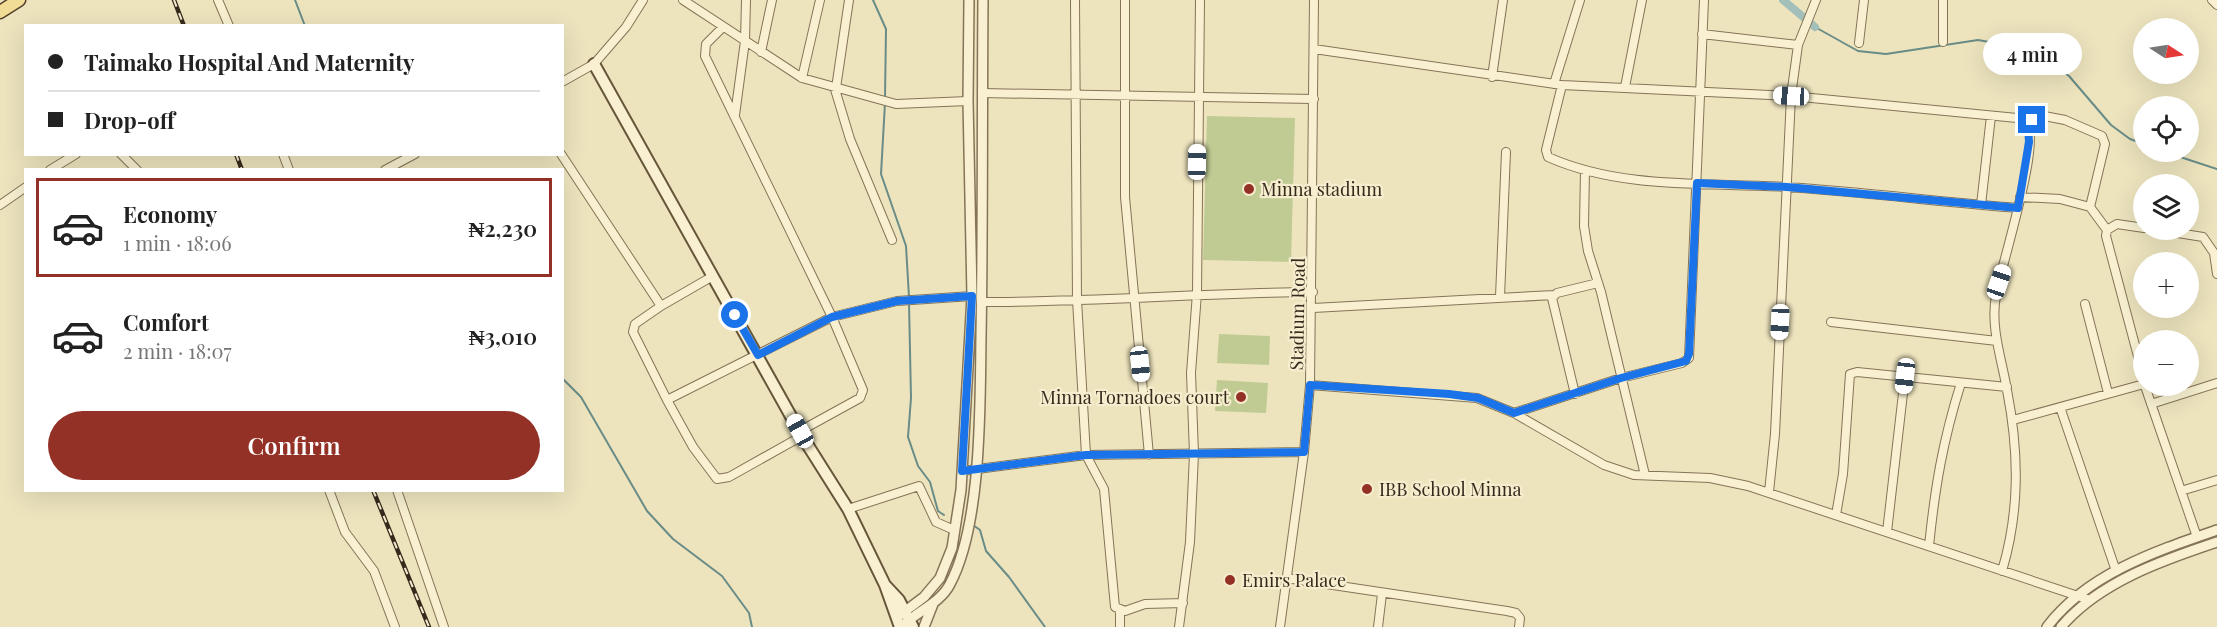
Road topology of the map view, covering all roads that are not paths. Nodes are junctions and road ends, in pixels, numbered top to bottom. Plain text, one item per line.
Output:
1 (19, 0) edge
2 (218, 0) edge
3 (643, 0) edge
4 (683, 0) edge
5 (746, 0) edge
6 (771, 0) edge
7 (820, 0) edge
8 (849, 0) edge
9 (969, 0) edge
10 (983, 0) edge
11 (1075, 0) edge
12 (1125, 0) edge
13 (1200, 0) edge
14 (1314, 0) edge
15 (1503, 0) edge
16 (1580, 0) edge
17 (1642, 0) edge
18 (1704, 0) edge
19 (1815, 0) edge
20 (1864, 0) edge
21 (1943, 0) edge
22 (2212, 0) edge
23 (2217, 5) edge
24 (0, 12) edge
25 (228, 24) edge
26 (722, 28) junction
27 (1702, 34) junction
28 (745, 41) junction
29 (1943, 42) dead end
30 (1859, 43) dead end
31 (1798, 45) junction
32 (1314, 49) junction
33 (761, 52) junction
34 (594, 64) junction
35 (1492, 77) junction
36 (802, 78) junction
37 (564, 81) edge
38 (1558, 85) junction
39 (835, 87) junction
40 (1624, 87) junction
41 (1701, 91) junction
42 (982, 93) junction
43 (1077, 95) junction
44 (1124, 96) junction
45 (1791, 96) junction
46 (1200, 98) junction
47 (1314, 99) junction
48 (968, 101) junction
49 (1991, 116) junction
50 (735, 117) junction
51 (2028, 126) junction
52 (1506, 152) dead end
53 (73, 156) edge
54 (123, 156) edge
55 (411, 156) edge
56 (562, 156) edge
57 (53, 168) edge
58 (135, 168) edge
59 (389, 168) edge
60 (1585, 171) junction
61 (1697, 183) junction
62 (1787, 187) junction
63 (24, 188) edge
64 (2020, 197) junction
65 (0, 205) edge
66 (1981, 205) junction
67 (2090, 207) junction
68 (2018, 208) junction
69 (2133, 226) edge
70 (2107, 230) junction
71 (2199, 236) edge
72 (892, 240) dead end
73 (2215, 253) edge
74 (2217, 274) edge
75 (713, 276) junction
76 (1598, 284) junction
77 (1313, 292) junction
78 (1197, 293) junction
79 (1554, 294) junction
80 (972, 296) junction
81 (1133, 297) junction
82 (1500, 297) junction
83 (1077, 300) junction
84 (982, 302) junction
85 (2085, 304) dead end
86 (661, 306) junction
87 (1313, 308) junction
88 (832, 317) junction
89 (1830, 322) dead end
90 (2133, 338) edge
91 (1997, 341) junction
92 (758, 355) junction
93 (1905, 376) junction
94 (1621, 378) junction
95 (1961, 383) junction
96 (2217, 383) edge
97 (1310, 385) junction
98 (2007, 387) junction
99 (2133, 387) edge
100 (2108, 393) junction
101 (1575, 394) junction
102 (2148, 396) edge
103 (667, 400) junction
104 (2151, 404) junction
105 (2060, 407) junction
106 (1514, 413) junction
107 (2013, 420) junction
108 (801, 434) junction
109 (1304, 452) junction
110 (1194, 454) junction
111 (1086, 455) junction
112 (1149, 455) junction
113 (975, 470) junction
114 (962, 471) junction
115 (1645, 476) junction
116 (2217, 480) edge
117 (2181, 491) junction
118 (330, 492) edge
119 (398, 492) edge
120 (1768, 492) junction
121 (848, 509) junction
122 (1836, 515) junction
123 (954, 530) junction
124 (2217, 530) edge
125 (1887, 532) junction
126 (2198, 537) junction
127 (2217, 542) edge
128 (1929, 546) junction
129 (2001, 571) junction
130 (2116, 571) junction
131 (1286, 578) junction
132 (1382, 594) junction
133 (2076, 596) junction
134 (2090, 600) junction
135 (934, 602) junction
136 (1183, 603) junction
137 (1120, 610) junction
138 (904, 622) edge
139 (395, 627) edge
140 (444, 627) edge
141 (924, 627) edge
142 (1120, 627) edge
143 (1179, 627) edge
144 (1280, 627) edge
145 (1378, 627) edge
146 (1519, 627) edge
147 (2047, 627) edge
148 (2061, 627) edge

1 - 24 main road
2 - 25 street
3 - 34 street
4 - 26 street
5 - 28 street
6 - 33 street
7 - 36 street
8 - 39 street
9 - 48 street
10 - 42 street
11 - 43 street
12 - 44 street
13 - 46 street
14 - 32 street, Stadium Road
15 - 35 street
16 - 38 street
17 - 40 street
18 - 27 street
19 - 31 street
20 - 30 street
21 - 29 street
22 - 23 street
26 - 28 street
26 - 50 street
27 - 31 street
27 - 41 street
28 - 33 street
28 - 50 street
31 - 45 street
32 - 35 street
32 - 47 street, Stadium Road
33 - 36 street
34 - 37 street
34 - 75 main road
35 - 38 street
36 - 39 street
38 - 40 street
38 - 60 street
39 - 48 street
39 - 72 street
40 - 41 street
41 - 45 street
41 - 61 street
42 - 43 street
42 - 84 street
43 - 44 street
43 - 83 street
44 - 46 street
44 - 81 street
45 - 49 street
45 - 62 street
46 - 47 street
46 - 78 street
47 - 77 street, Stadium Road
48 - 80 street
49 - 51 street
49 - 66 street
50 - 88 street
51 - 64 street
51 - 67 street
52 - 82 street
53 - 57 street
54 - 58 street
55 - 59 street
56 - 86 street
60 - 61 street
60 - 76 street
61 - 62 street
61 - 94 street
62 - 66 street
62 - 120 street
63 - 65 street
64 - 67 street
64 - 68 street
66 - 68 street
67 - 70 street
68 - 91 street
69 - 70 street
70 - 90 street
71 - 73 street
73 - 74 street
75 - 86 street
75 - 92 main road
76 - 79 street
76 - 94 street
77 - 78 street
77 - 87 street, Stadium Road
78 - 81 street
78 - 110 street
79 - 82 street
79 - 101 street
80 - 88 street
80 - 114 street
81 - 83 street
81 - 112 street
82 - 87 street
83 - 84 street
83 - 111 street
84 - 113 street
85 - 100 street
86 - 103 street
87 - 97 street, Stadium Road
88 - 92 street
88 - 108 street
89 - 91 street
91 - 98 street
92 - 103 street
92 - 108 main road
93 - 95 street
93 - 122 street
93 - 125 street
94 - 101 street
94 - 115 street
95 - 98 street
95 - 128 street
96 - 104 street
97 - 106 street
97 - 109 street, Stadium Road
98 - 107 street
99 - 100 street
100 - 105 street
101 - 106 street
102 - 104 street
103 - 108 street
104 - 117 street
105 - 107 street
105 - 130 street
106 - 115 street
107 - 129 street
108 - 121 main road
109 - 110 street
109 - 131 street, Stadium Road
110 - 112 street
110 - 136 street
111 - 112 street
111 - 113 street
111 - 137 street
113 - 114 street
113 - 135 street
114 - 123 street
115 - 120 street
116 - 117 street
117 - 126 street
118 - 139 street
119 - 140 street
120 - 122 street
121 - 123 street
121 - 138 main road
122 - 125 street
123 - 138 street
124 - 126 street
125 - 128 street
126 - 130 street
127 - 134 street
128 - 129 street
129 - 133 street
130 - 133 street
131 - 132 street
131 - 144 street, Stadium Road
132 - 145 street
132 - 146 street
133 - 134 street
133 - 147 street
134 - 148 street
135 - 138 street
135 - 141 street
136 - 137 street
136 - 143 street
137 - 142 street

